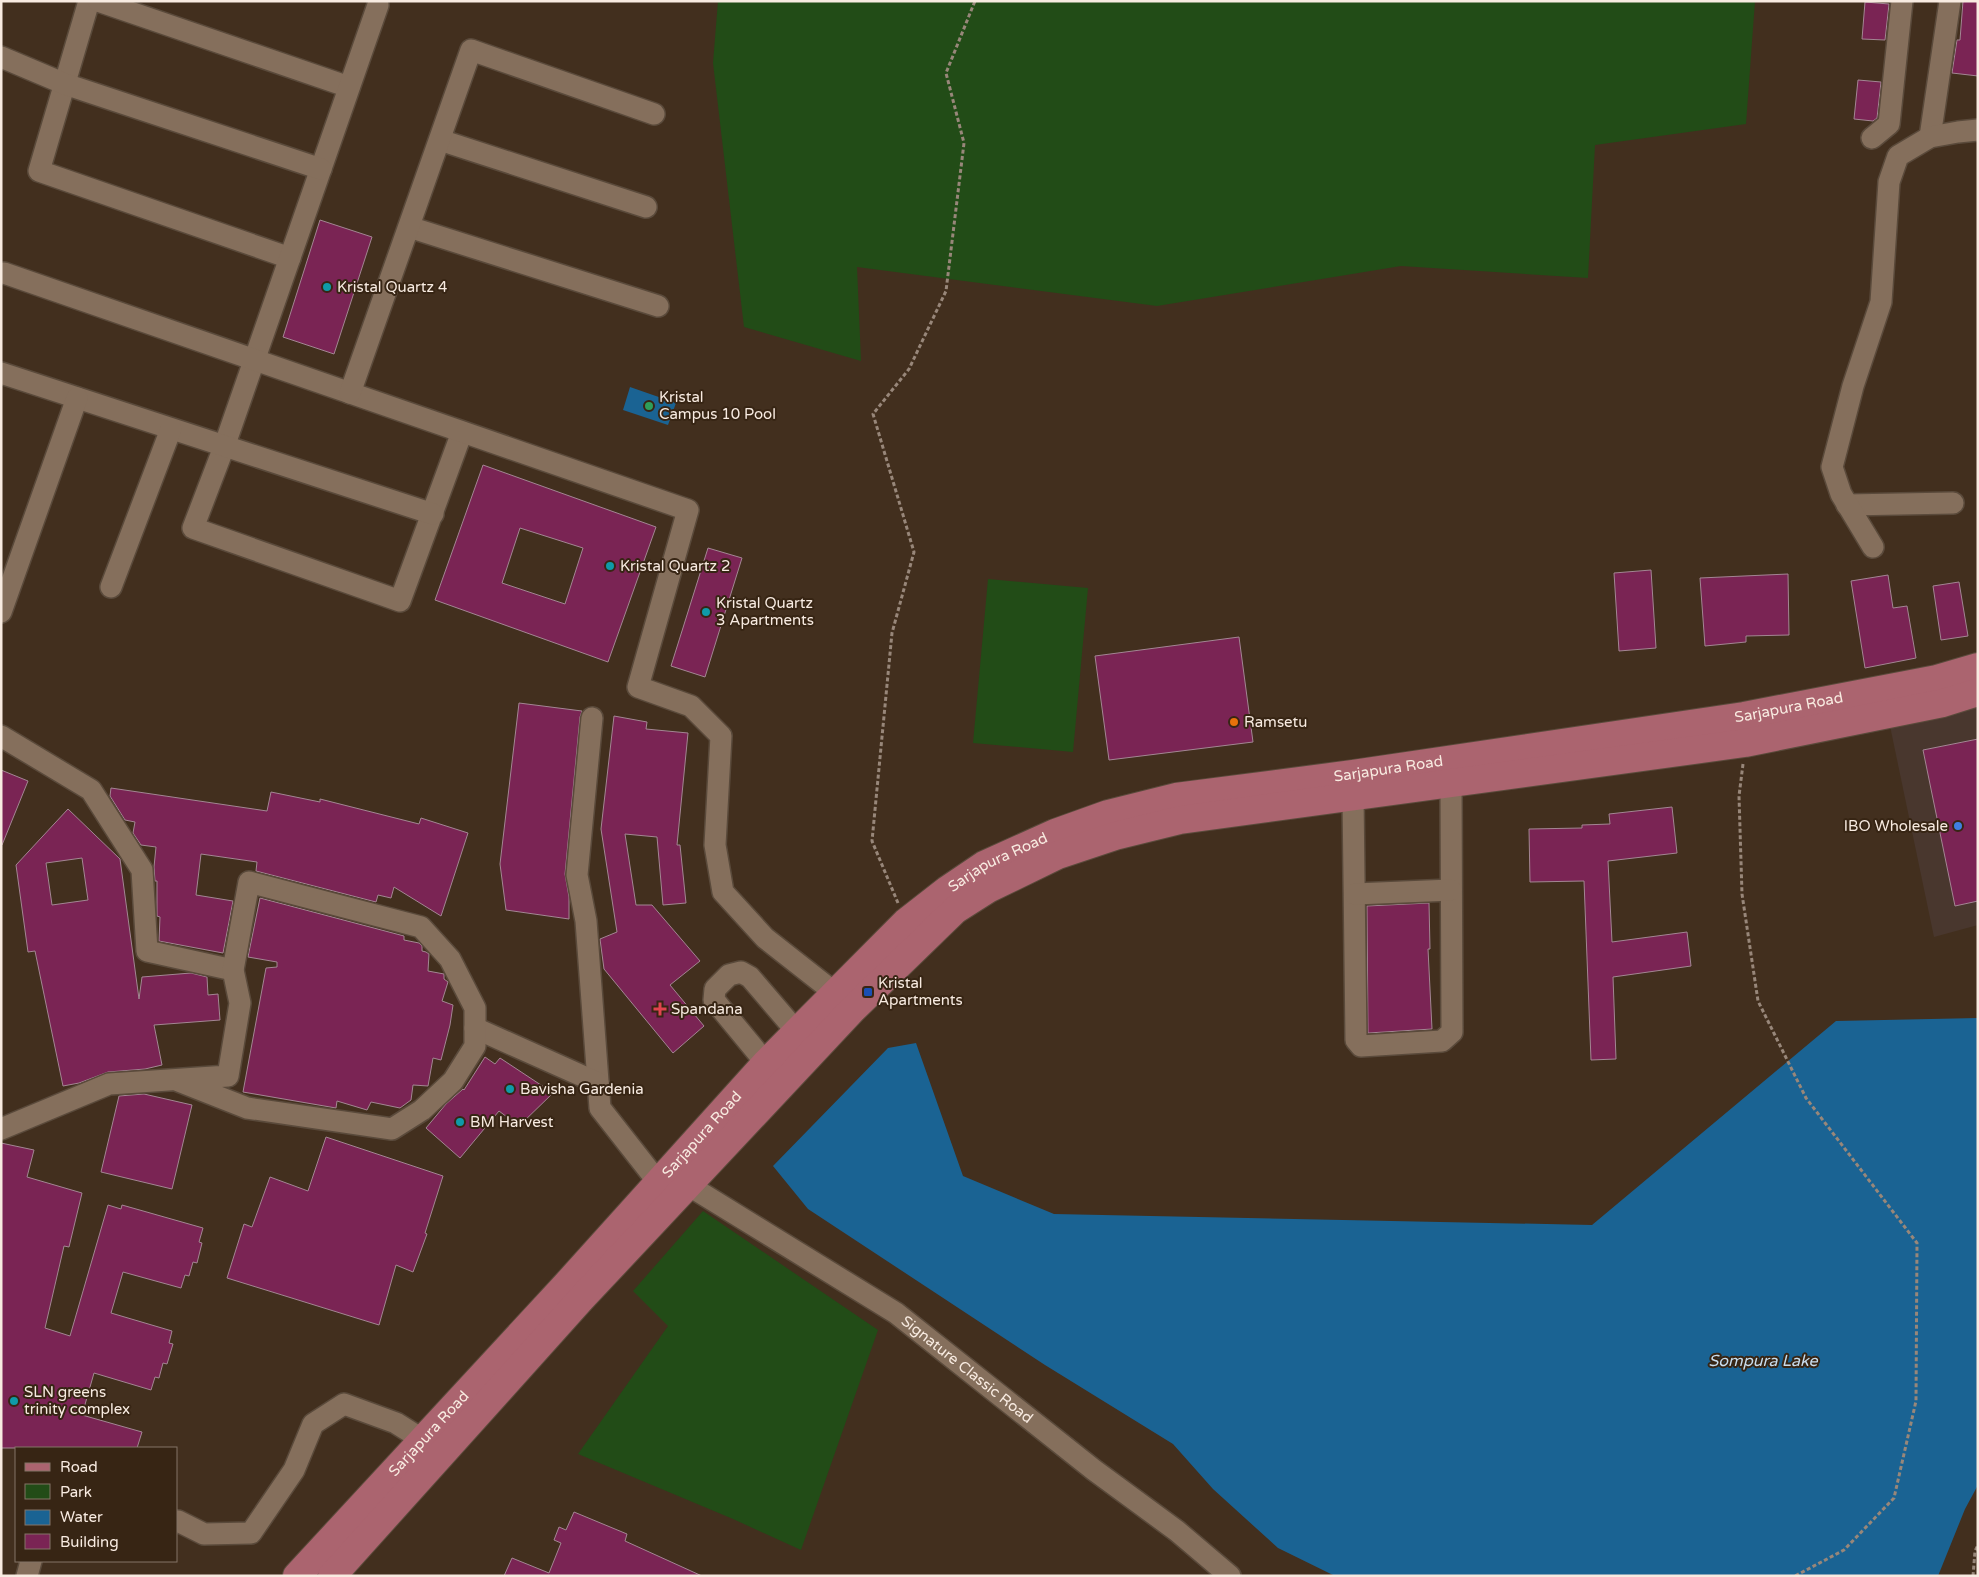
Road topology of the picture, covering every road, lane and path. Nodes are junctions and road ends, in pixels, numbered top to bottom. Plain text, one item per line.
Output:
1 (90, 1) edge
2 (98, 1) edge
3 (975, 1) edge
4 (1902, 1) edge
5 (1950, 1) edge
6 (378, 5) dead end
7 (1, 57) edge
8 (65, 84) junction
9 (349, 87) junction
10 (654, 114) dead end
11 (1978, 130) edge
12 (1930, 137) junction
13 (1872, 138) dead end
14 (440, 140) junction
15 (321, 169) junction
16 (646, 207) dead end
17 (409, 227) junction
18 (290, 258) junction
19 (4, 273) dead end
20 (658, 306) dead end
21 (254, 360) junction
22 (2, 374) edge
23 (350, 393) junction
24 (77, 398) junction
25 (171, 429) junction
26 (462, 432) junction
27 (224, 447) junction
28 (1953, 503) dead end
29 (1847, 505) junction
30 (433, 514) junction
31 (1874, 547) dead end
32 (111, 587) dead end
33 (1, 612) edge
34 (1978, 667) edge
35 (1978, 692) edge
36 (592, 718) dead end
37 (1, 736) edge
38 (1745, 743) junction
39 (1520, 762) junction
40 (1450, 783) junction
41 (1353, 796) junction
42 (1451, 890) junction
43 (1355, 894) junction
44 (906, 922) junction
45 (233, 970) junction
46 (844, 1001) junction
47 (475, 1028) junction
48 (797, 1032) junction
49 (766, 1063) junction
50 (176, 1080) junction
51 (598, 1083) junction
52 (1, 1129) edge
53 (658, 1182) junction
54 (688, 1185) junction
55 (574, 1292) junction
56 (423, 1440) junction
57 (178, 1521) dead end
58 (1978, 1545) edge
59 (31, 1562) edge
60 (27, 1576) edge
61 (297, 1576) edge
62 (332, 1576) edge
63 (1230, 1576) edge
64 (1795, 1576) edge
65 (1973, 1576) edge

1 - 8 street
2 - 9 street
3 - 44 path
4 - 13 street
5 - 12 street
6 - 9 street
7 - 8 street
8 - 15 street
8 - 18 street
9 - 15 street
10 - 14 street
11 - 12 street
12 - 29 street
14 - 16 street
14 - 17 street
15 - 18 street
17 - 20 street
17 - 23 street
18 - 21 street
19 - 21 street
21 - 23 street
21 - 27 street
22 - 24 street
23 - 26 street
24 - 25 street
24 - 33 street
25 - 27 street
25 - 32 street
26 - 30 street
26 - 46 street
27 - 30 street
27 - 30 street
28 - 29 street
29 - 31 street
34 - 39 main road, Sarjapura Road
35 - 38 main road, Sarjapura Road
36 - 51 street
37 - 45 street
38 - 39 main road, Sarjapura Road
38 - 64 path
39 - 40 main road, Sarjapura Road
39 - 44 main road, Sarjapura Road
40 - 41 main road, Sarjapura Road
40 - 42 street
41 - 43 street
41 - 46 main road, Sarjapura Road
42 - 43 street
42 - 43 street
44 - 46 main road, Sarjapura Road
45 - 47 street
45 - 50 street
46 - 48 main road, Sarjapura Road
46 - 54 main road, Sarjapura Road
47 - 50 street
47 - 51 street
48 - 49 main road, Sarjapura Road
48 - 49 street
49 - 53 main road, Sarjapura Road
50 - 52 street
51 - 53 street
53 - 55 main road, Sarjapura Road
54 - 55 main road, Sarjapura Road
54 - 63 street, Signature Classic Road
55 - 56 main road, Sarjapura Road
55 - 62 main road, Sarjapura Road
56 - 57 street
56 - 61 main road, Sarjapura Road
58 - 65 path
59 - 60 street

